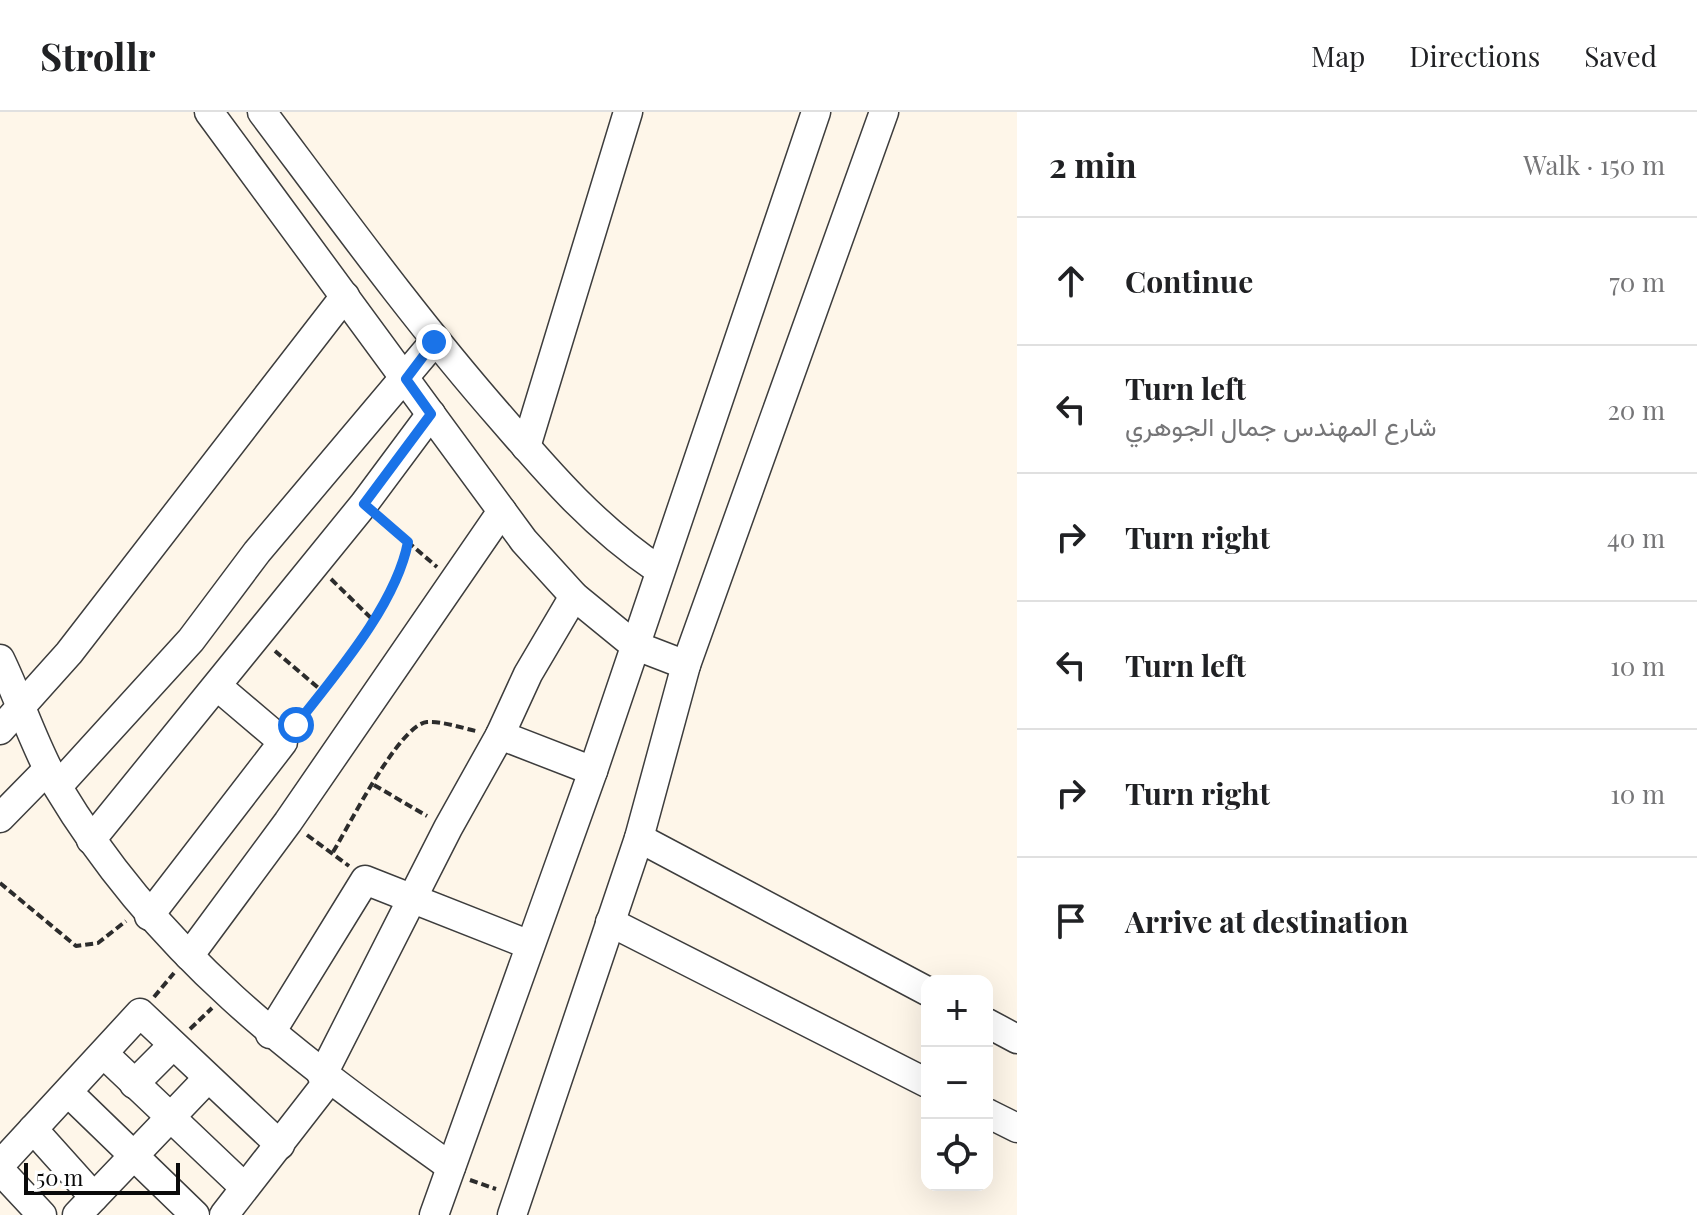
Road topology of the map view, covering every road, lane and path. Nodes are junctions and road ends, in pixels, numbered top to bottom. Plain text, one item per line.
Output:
1 (209, 112) edge
2 (262, 112) edge
3 (628, 112) edge
4 (816, 112) edge
5 (884, 112) edge
6 (345, 296) junction
7 (434, 342) junction
8 (406, 379) junction
9 (431, 414) junction
10 (526, 447) junction
11 (364, 504) junction
12 (502, 511) junction
13 (408, 542) junction
14 (315, 563) junction
15 (659, 570) junction
16 (454, 581) junction
17 (574, 596) junction
18 (372, 619) junction
19 (258, 636) junction
20 (660, 655) junction
21 (0, 659) edge
22 (217, 686) junction
23 (322, 691) junction
24 (23, 706) junction
25 (0, 730) edge
26 (500, 735) junction
27 (283, 742) junction
28 (593, 771) junction
29 (53, 777) junction
30 (374, 785) junction
31 (0, 818) edge
32 (288, 822) junction
33 (448, 828) junction
34 (639, 838) junction
35 (91, 840) junction
36 (0, 883) edge
37 (412, 897) junction
38 (146, 912) junction
39 (610, 922) junction
40 (530, 945) junction
41 (189, 956) junction
42 (921, 988) edge
43 (228, 993) junction
44 (140, 1013) junction
45 (993, 1026) edge
46 (270, 1034) junction
47 (1017, 1039) edge
48 (173, 1045) junction
49 (104, 1054) junction
50 (208, 1078) junction
51 (325, 1078) junction
52 (921, 1080) edge
53 (134, 1084) junction
54 (70, 1094) junction
55 (169, 1116) junction
56 (993, 1116) edge
57 (1017, 1128) edge
58 (33, 1129) junction
59 (280, 1145) junction
60 (132, 1154) junction
61 (0, 1167) edge
62 (462, 1174) junction
63 (244, 1187) junction
64 (507, 1203) edge
65 (86, 1206) edge
66 (42, 1215) edge
67 (195, 1215) edge
68 (224, 1215) edge
69 (434, 1215) edge

1 - 6 street
2 - 7 street
3 - 10 street
4 - 15 street
5 - 20 street
6 - 8 street
6 - 24 street
7 - 8 street
7 - 10 street
8 - 9 street
8 - 29 street
9 - 11 street
9 - 12 street
10 - 15 street
11 - 13 path
11 - 14 street
12 - 16 street
12 - 17 street
13 - 16 path
13 - 18 path
14 - 18 path
14 - 19 street
15 - 20 street
16 - 32 street
17 - 20 street
17 - 26 street
18 - 23 path
19 - 22 street
19 - 23 path
20 - 28 street
20 - 34 street
21 - 24 street
22 - 27 street
22 - 35 street
23 - 27 path
24 - 25 street
24 - 29 street
26 - 28 street
26 - 30 path
26 - 33 street
27 - 38 street
28 - 40 street
29 - 31 street
29 - 35 street
30 - 32 path
30 - 33 path
32 - 41 street
33 - 37 street
34 - 39 street
34 - 42 street
35 - 38 street
36 - 38 path
37 - 40 street
37 - 46 street
37 - 51 street
38 - 41 street
39 - 52 street
39 - 64 street
40 - 62 street
41 - 43 street
41 - 44 path
43 - 46 street
43 - 48 path
44 - 48 street
44 - 49 street
45 - 47 street
46 - 51 street
48 - 50 street
48 - 53 street
49 - 53 street
49 - 54 street
50 - 55 street
50 - 59 street
51 - 59 street
51 - 62 street
53 - 55 street
54 - 58 street
54 - 60 street
55 - 60 street
55 - 63 street
56 - 57 street
58 - 61 street
58 - 65 street
59 - 63 street
60 - 65 street
60 - 67 street
61 - 66 street
62 - 64 path
62 - 69 street
63 - 68 street

